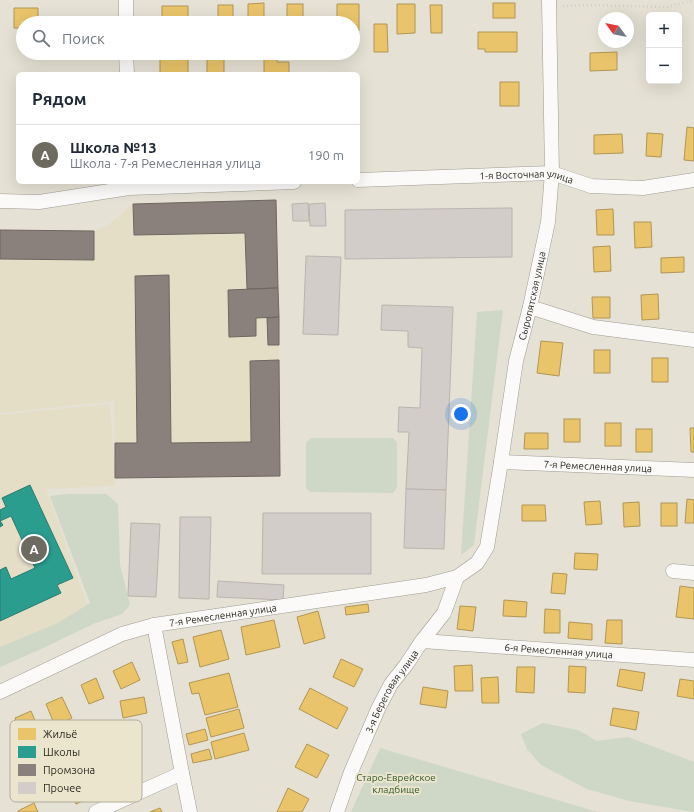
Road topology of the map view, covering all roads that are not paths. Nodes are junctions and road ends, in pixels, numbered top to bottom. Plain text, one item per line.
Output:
1 (126, 0) edge
2 (553, 3) edge
3 (126, 16) edge
4 (126, 60) edge
5 (127, 72) edge
6 (552, 173) junction
7 (360, 180) edge
8 (694, 180) edge
9 (183, 184) edge
10 (128, 185) edge
11 (0, 201) edge
12 (530, 307) junction
13 (694, 340) edge
14 (501, 462) junction
15 (694, 470) edge
16 (673, 571) dead end
17 (694, 573) edge
18 (457, 577) junction
19 (154, 625) junction
20 (422, 641) junction
21 (694, 660) edge
22 (0, 692) edge
23 (182, 773) junction
24 (142, 791) edge
25 (118, 802) edge
26 (96, 812) edge
27 (190, 812) edge
28 (336, 812) edge

1 - 3 street
2 - 6 street, Сыропятская улица
4 - 5 street
6 - 7 street, 1-я Восточная улица
6 - 8 street, 1-я Восточная улица
6 - 12 street, Сыропятская улица
9 - 10 street
10 - 11 street
12 - 13 street
12 - 14 street, Сыропятская улица
14 - 15 street, 7-я Ремесленная улица
14 - 18 street, Сыропятская улица
16 - 17 street
18 - 19 street, 7-я Ремесленная улица
18 - 20 street, 3-я Береговая улица
19 - 22 street, 7-я Ремесленная улица
19 - 23 street
20 - 21 street, 6-я Ремесленная улица
20 - 28 street, 3-я Береговая улица
23 - 24 street
23 - 27 street
25 - 26 street

